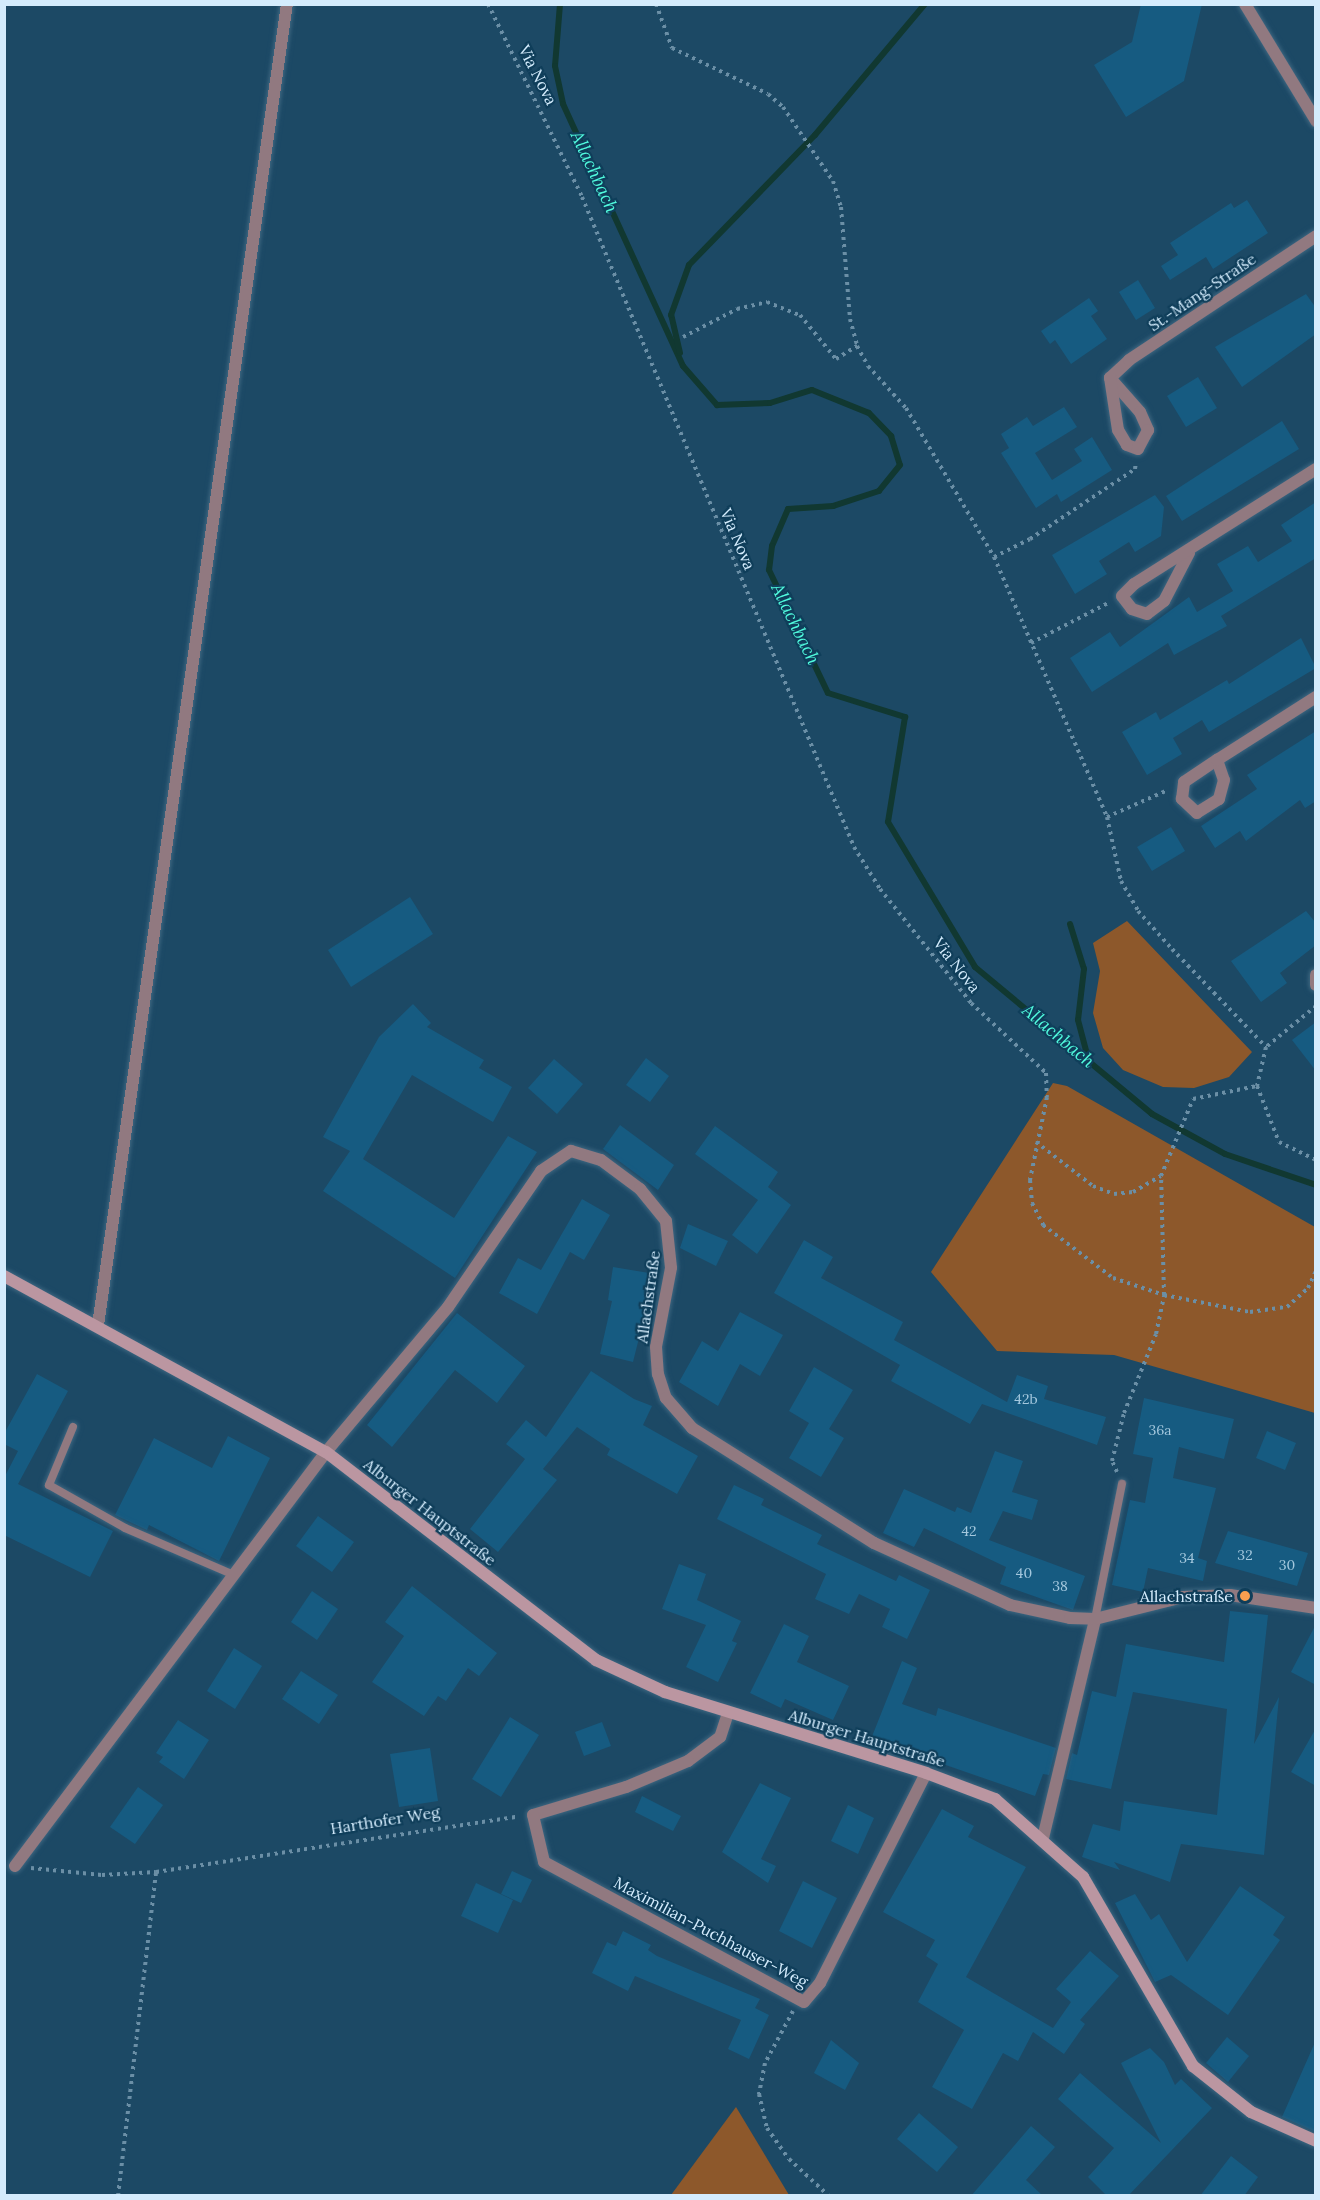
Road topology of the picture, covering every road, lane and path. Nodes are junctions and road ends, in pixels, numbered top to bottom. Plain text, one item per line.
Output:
1 (287, 4) edge
2 (488, 4) edge
3 (656, 4) edge
4 (1245, 4) edge
5 (1316, 121) edge
6 (1316, 236) edge
7 (683, 337) dead end
8 (857, 346) junction
9 (1110, 378) junction
10 (1138, 449) junction
11 (1316, 470) edge
12 (1188, 553) junction
13 (994, 557) junction
14 (1122, 596) junction
15 (1030, 643) junction
16 (1316, 697) edge
17 (1217, 760) junction
18 (1184, 782) junction
19 (1107, 817) junction
20 (1316, 975) edge
21 (1316, 985) edge
22 (1316, 1006) edge
23 (1266, 1047) junction
24 (1257, 1086) junction
25 (1036, 1142) junction
26 (1316, 1160) edge
27 (1161, 1176) junction
28 (1316, 1271) edge
29 (4, 1276) edge
30 (1164, 1295) junction
31 (98, 1325) junction
32 (73, 1427) dead end
33 (326, 1452) junction
34 (1122, 1484) joint
35 (234, 1575) junction
36 (1316, 1608) edge
37 (1095, 1619) junction
38 (728, 1713) junction
39 (926, 1773) junction
40 (533, 1815) junction
41 (1043, 1838) junction
42 (15, 1866) joint
43 (156, 1872) junction
44 (799, 2000) junction
45 (1316, 2141) edge
46 (118, 2196) edge
47 (829, 2196) edge

1 - 31 street
2 - 25 path, Via Nova
3 - 8 path
4 - 5 street
6 - 9 street, St.-Mang-Straße
7 - 8 path
8 - 13 path
9 - 10 street
9 - 10 street
10 - 13 path
11 - 12 street
12 - 14 street
12 - 14 street
13 - 15 path
14 - 15 path
15 - 19 path
16 - 17 street
17 - 18 street
17 - 18 street
18 - 19 path
19 - 23 path
20 - 21 street
22 - 23 path
23 - 24 path
24 - 26 path
24 - 27 path
25 - 27 path
25 - 30 path
27 - 30 path
28 - 30 path
29 - 31 street, Alburger Hauptstraße
30 - 34 path
31 - 33 street, Alburger Hauptstraße
32 - 35 lane
33 - 35 street
33 - 37 street, Allachstraße
33 - 38 street, Alburger Hauptstraße
34 - 37 lane
35 - 42 street
36 - 37 street, Allachstraße
37 - 41 street
38 - 39 street, Alburger Hauptstraße
38 - 40 street
39 - 41 street, Alburger Hauptstraße
39 - 44 street, Maximilian-Puchhauser-Weg
40 - 43 path, Harthofer Weg
40 - 44 street, Maximilian-Puchhauser-Weg
41 - 45 street, Alburger Hauptstraße
42 - 43 path, Harthofer Weg
43 - 46 path
44 - 47 path

